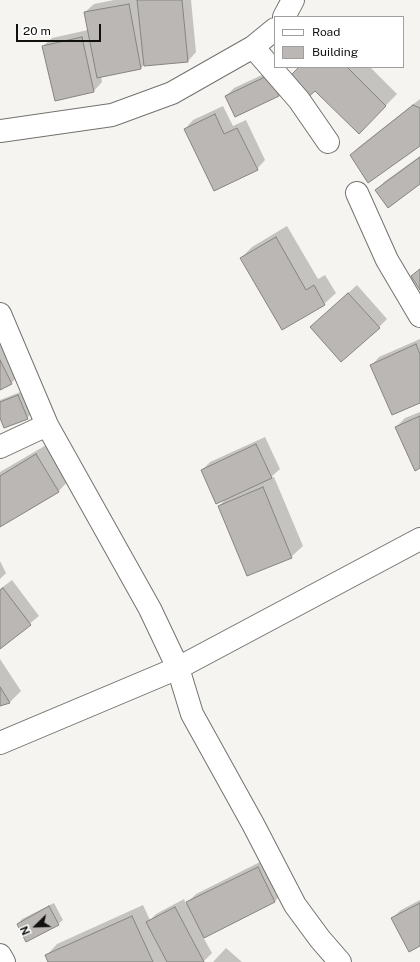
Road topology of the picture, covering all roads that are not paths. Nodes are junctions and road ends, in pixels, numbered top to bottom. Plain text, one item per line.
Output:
1 (292, 0) edge
2 (284, 16) edge
3 (274, 30) edge
4 (253, 47) junction
5 (0, 130) edge
6 (328, 142) dead end
7 (357, 193) dead end
8 (0, 314) edge
9 (420, 316) edge
10 (47, 426) junction
11 (0, 447) edge
12 (420, 540) edge
13 (178, 668) junction
14 (0, 743) edge
15 (0, 955) edge
16 (4, 962) edge
17 (340, 962) edge

1 - 2 street
3 - 4 street
4 - 5 street
4 - 6 street
7 - 9 street
8 - 10 street
10 - 11 street
10 - 13 street
12 - 13 street
13 - 14 street
13 - 17 street
15 - 16 street

